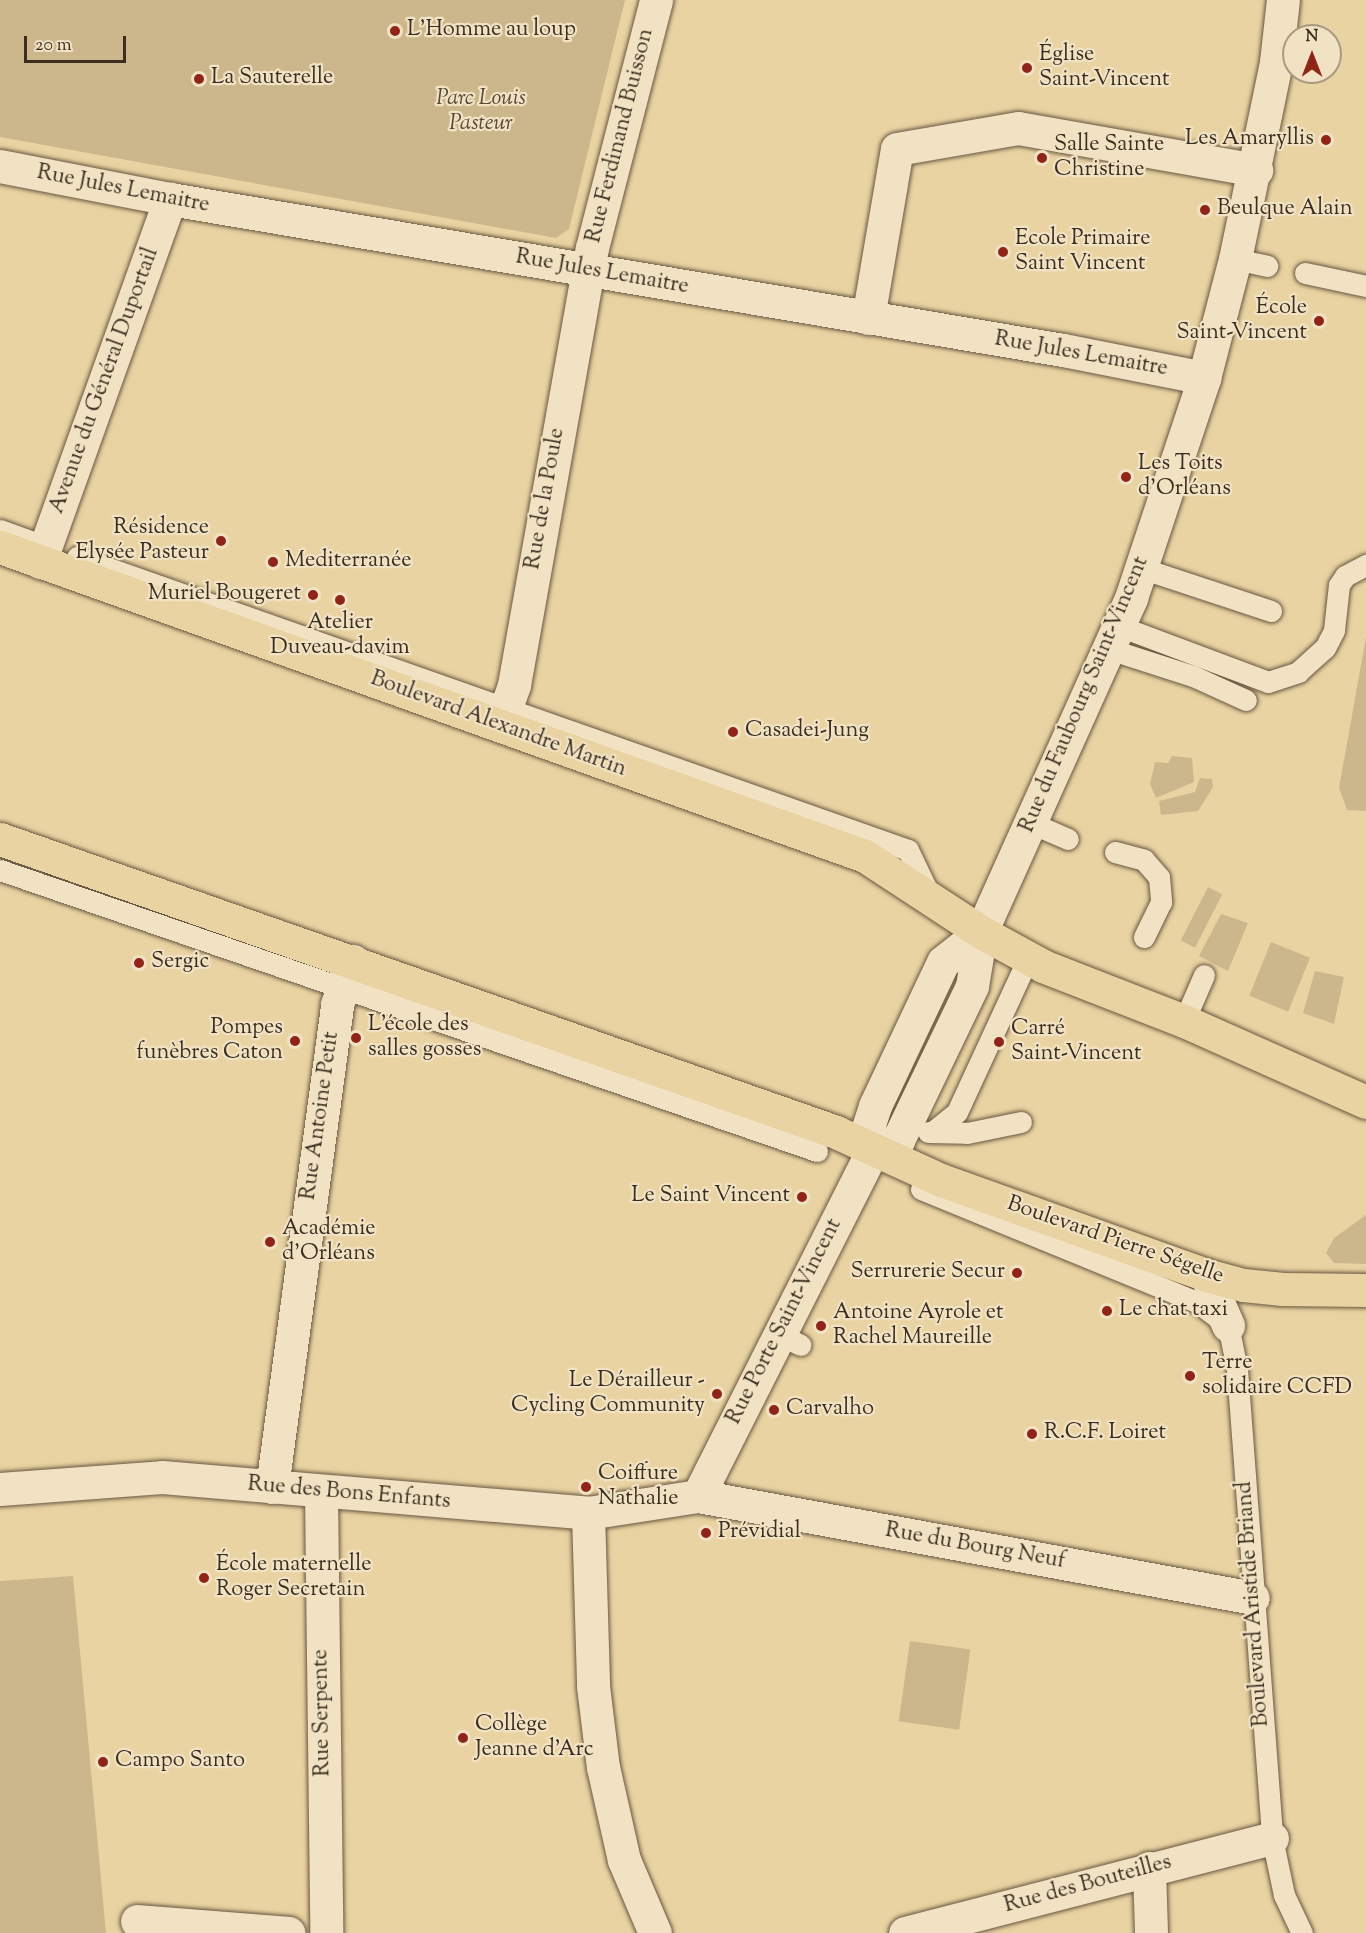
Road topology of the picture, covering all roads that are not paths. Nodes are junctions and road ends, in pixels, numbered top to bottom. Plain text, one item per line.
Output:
1 (656, 0) edge
2 (1283, 0) edge
3 (1284, 24) edge
4 (1282, 75) edge
5 (0, 166) edge
6 (1256, 170) junction
7 (170, 199) junction
8 (1235, 259) junction
9 (1267, 266) dead end
10 (588, 272) junction
11 (1305, 273) dead end
12 (1366, 286) edge
13 (868, 318) junction
14 (1204, 378) junction
15 (0, 530) edge
16 (0, 547) edge
17 (43, 554) junction
18 (1366, 565) edge
19 (1141, 568) junction
20 (1271, 611) dead end
21 (1114, 638) junction
22 (1246, 700) dead end
23 (503, 717) junction
24 (1030, 823) junction
25 (1068, 838) dead end
26 (0, 839) edge
27 (1116, 852) dead end
28 (0, 870) edge
29 (981, 932) junction
30 (1144, 937) dead end
31 (1028, 958) junction
32 (348, 975) junction
33 (1204, 975) dead end
34 (1184, 1021) junction
35 (1366, 1102) edge
36 (1021, 1122) dead end
37 (934, 1130) junction
38 (886, 1144) junction
39 (817, 1150) dead end
40 (921, 1190) dead end
41 (1206, 1275) junction
42 (1366, 1290) edge
43 (1228, 1325) junction
44 (272, 1487) junction
45 (0, 1489) edge
46 (321, 1493) junction
47 (698, 1496) junction
48 (588, 1513) junction
49 (1253, 1598) junction
50 (1272, 1838) junction
51 (1149, 1868) junction
52 (137, 1921) dead end
53 (289, 1933) edge
54 (326, 1933) edge
55 (655, 1933) edge
56 (905, 1933) edge
57 (1151, 1933) edge
58 (1302, 1933) edge

1 - 10 street, Rue Ferdinand Buisson
2 - 3 street, Rue du Faubourg Saint-Vincent
4 - 6 street, Rue du Faubourg Saint-Vincent
5 - 7 street, Rue Jules Lemaitre
6 - 8 street, Rue du Faubourg Saint-Vincent
6 - 13 street
7 - 10 street, Rue Jules Lemaitre
7 - 17 street, Avenue du Général Duportail
8 - 9 lane
8 - 14 street, Rue du Faubourg Saint-Vincent
10 - 13 street, Rue Jules Lemaitre
10 - 23 street, Rue de la Poule
11 - 12 lane
13 - 14 street, Rue Jules Lemaitre
14 - 19 street, Rue du Faubourg Saint-Vincent
15 - 17 lane
16 - 17 main road, Boulevard Alexandre Martin
17 - 23 main road, Boulevard Alexandre Martin
18 - 21 lane
19 - 20 lane
19 - 21 street, Rue du Faubourg Saint-Vincent
21 - 22 lane
21 - 24 street, Rue du Faubourg Saint-Vincent
23 - 29 main road, Boulevard Alexandre Martin
24 - 25 lane
24 - 29 street, Rue du Faubourg Saint-Vincent
26 - 32 main road
27 - 30 lane
28 - 32 lane
29 - 31 main road
29 - 38 street, Rue du Faubourg Saint-Vincent
31 - 34 main road
31 - 37 lane
32 - 38 main road
32 - 39 lane
32 - 44 street, Rue Antoine Petit
33 - 34 lane
34 - 35 main road
36 - 37 lane
37 - 38 lane
38 - 41 main road, Boulevard Pierre Ségelle
38 - 47 street, Rue Porte Saint-Vincent
40 - 43 lane
41 - 42 main road, Boulevard Pierre Ségelle
41 - 43 street, Boulevard Aristide Briand
43 - 49 lane, Boulevard Aristide Briand
44 - 45 street, Rue des Bons Enfants
44 - 46 street, Rue des Bons Enfants
46 - 48 street, Rue des Bons Enfants
46 - 54 street, Rue Serpente
47 - 48 street, Rue des Bons Enfants
47 - 49 street, Rue du Bourg Neuf
48 - 55 street
49 - 50 lane, Boulevard Aristide Briand
50 - 51 street, Rue des Bouteilles
50 - 58 lane, Boulevard Aristide Briand
51 - 56 street, Rue des Bouteilles
51 - 57 street
52 - 53 street

